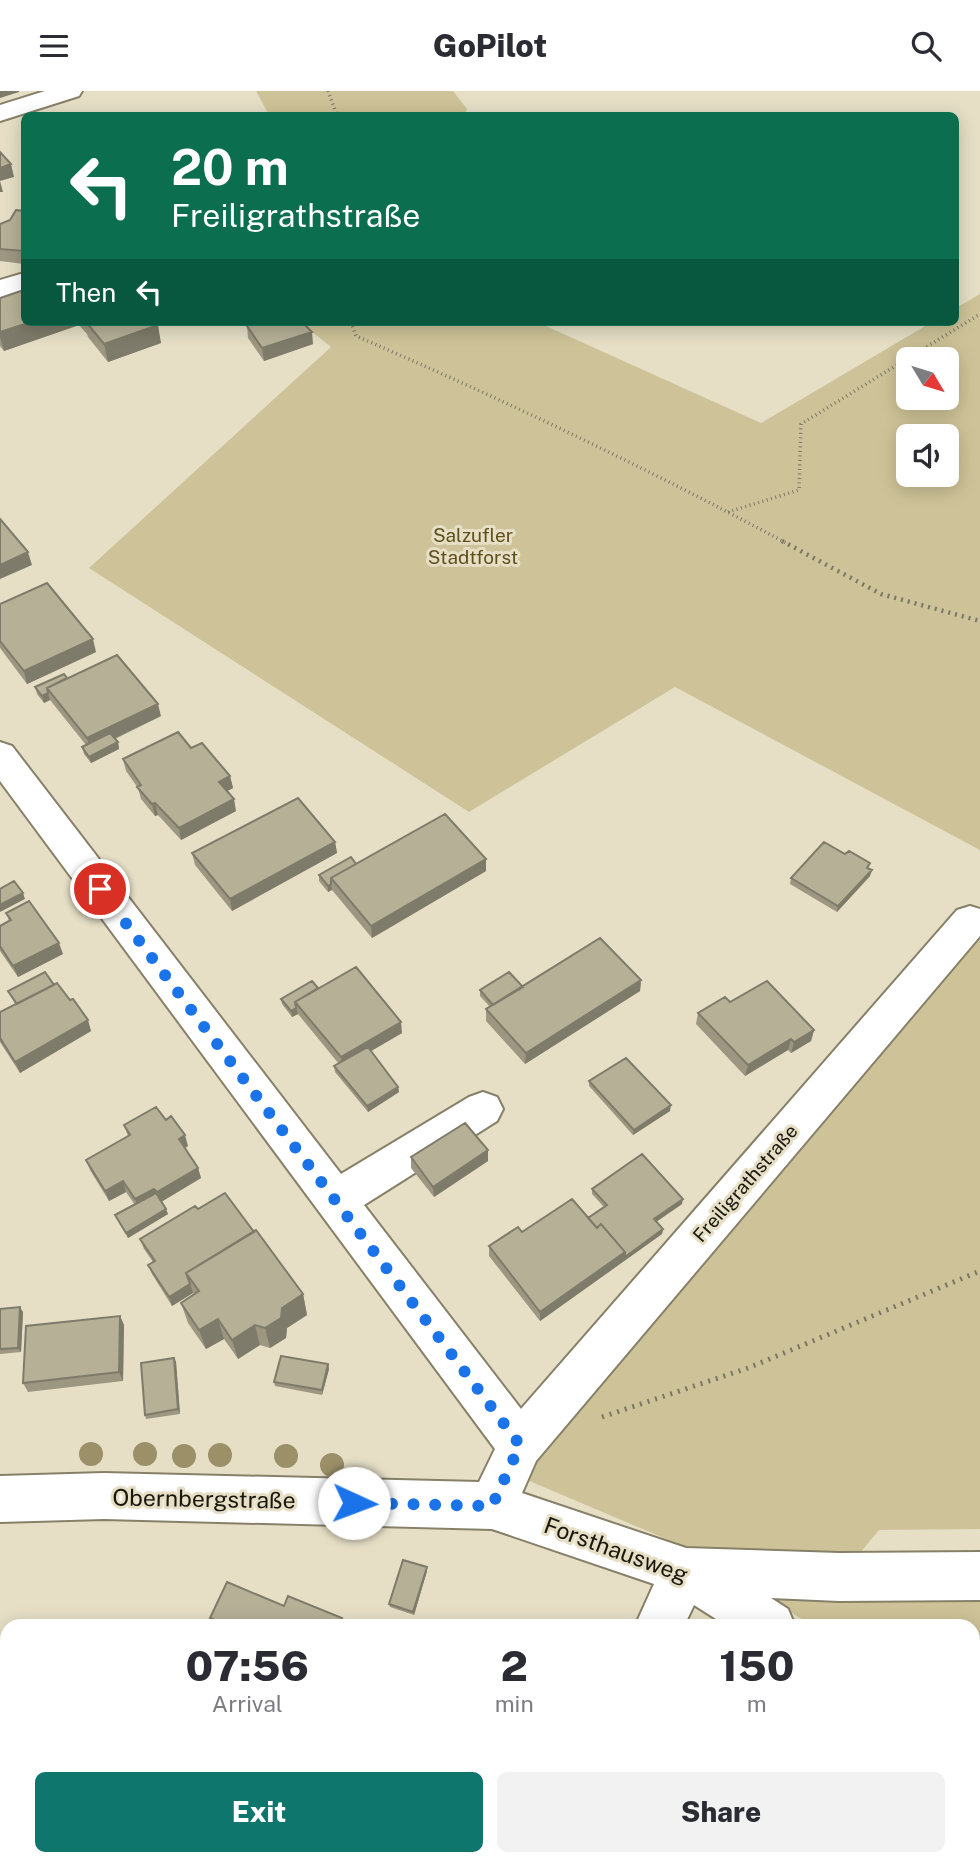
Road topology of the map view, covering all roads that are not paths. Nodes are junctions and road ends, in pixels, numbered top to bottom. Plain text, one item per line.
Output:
1 (70, 91) edge
2 (0, 113) edge
3 (21, 282) edge
4 (0, 290) edge
5 (0, 755) edge
6 (970, 921) dead end
7 (483, 1109) dead end
8 (334, 1201) junction
9 (520, 1445) junction
10 (0, 1499) edge
11 (492, 1506) junction
12 (685, 1571) junction
13 (980, 1576) edge
14 (662, 1619) edge
15 (760, 1619) edge

1 - 2 street
3 - 4 street
5 - 8 street
6 - 9 street, Freiligrathstraße
7 - 8 street
8 - 9 street
9 - 11 street, Freiligrathstraße
10 - 11 street, Obernbergstraße
11 - 12 street, Forsthausweg
12 - 13 street
12 - 14 street
12 - 15 street, Forsthausweg

